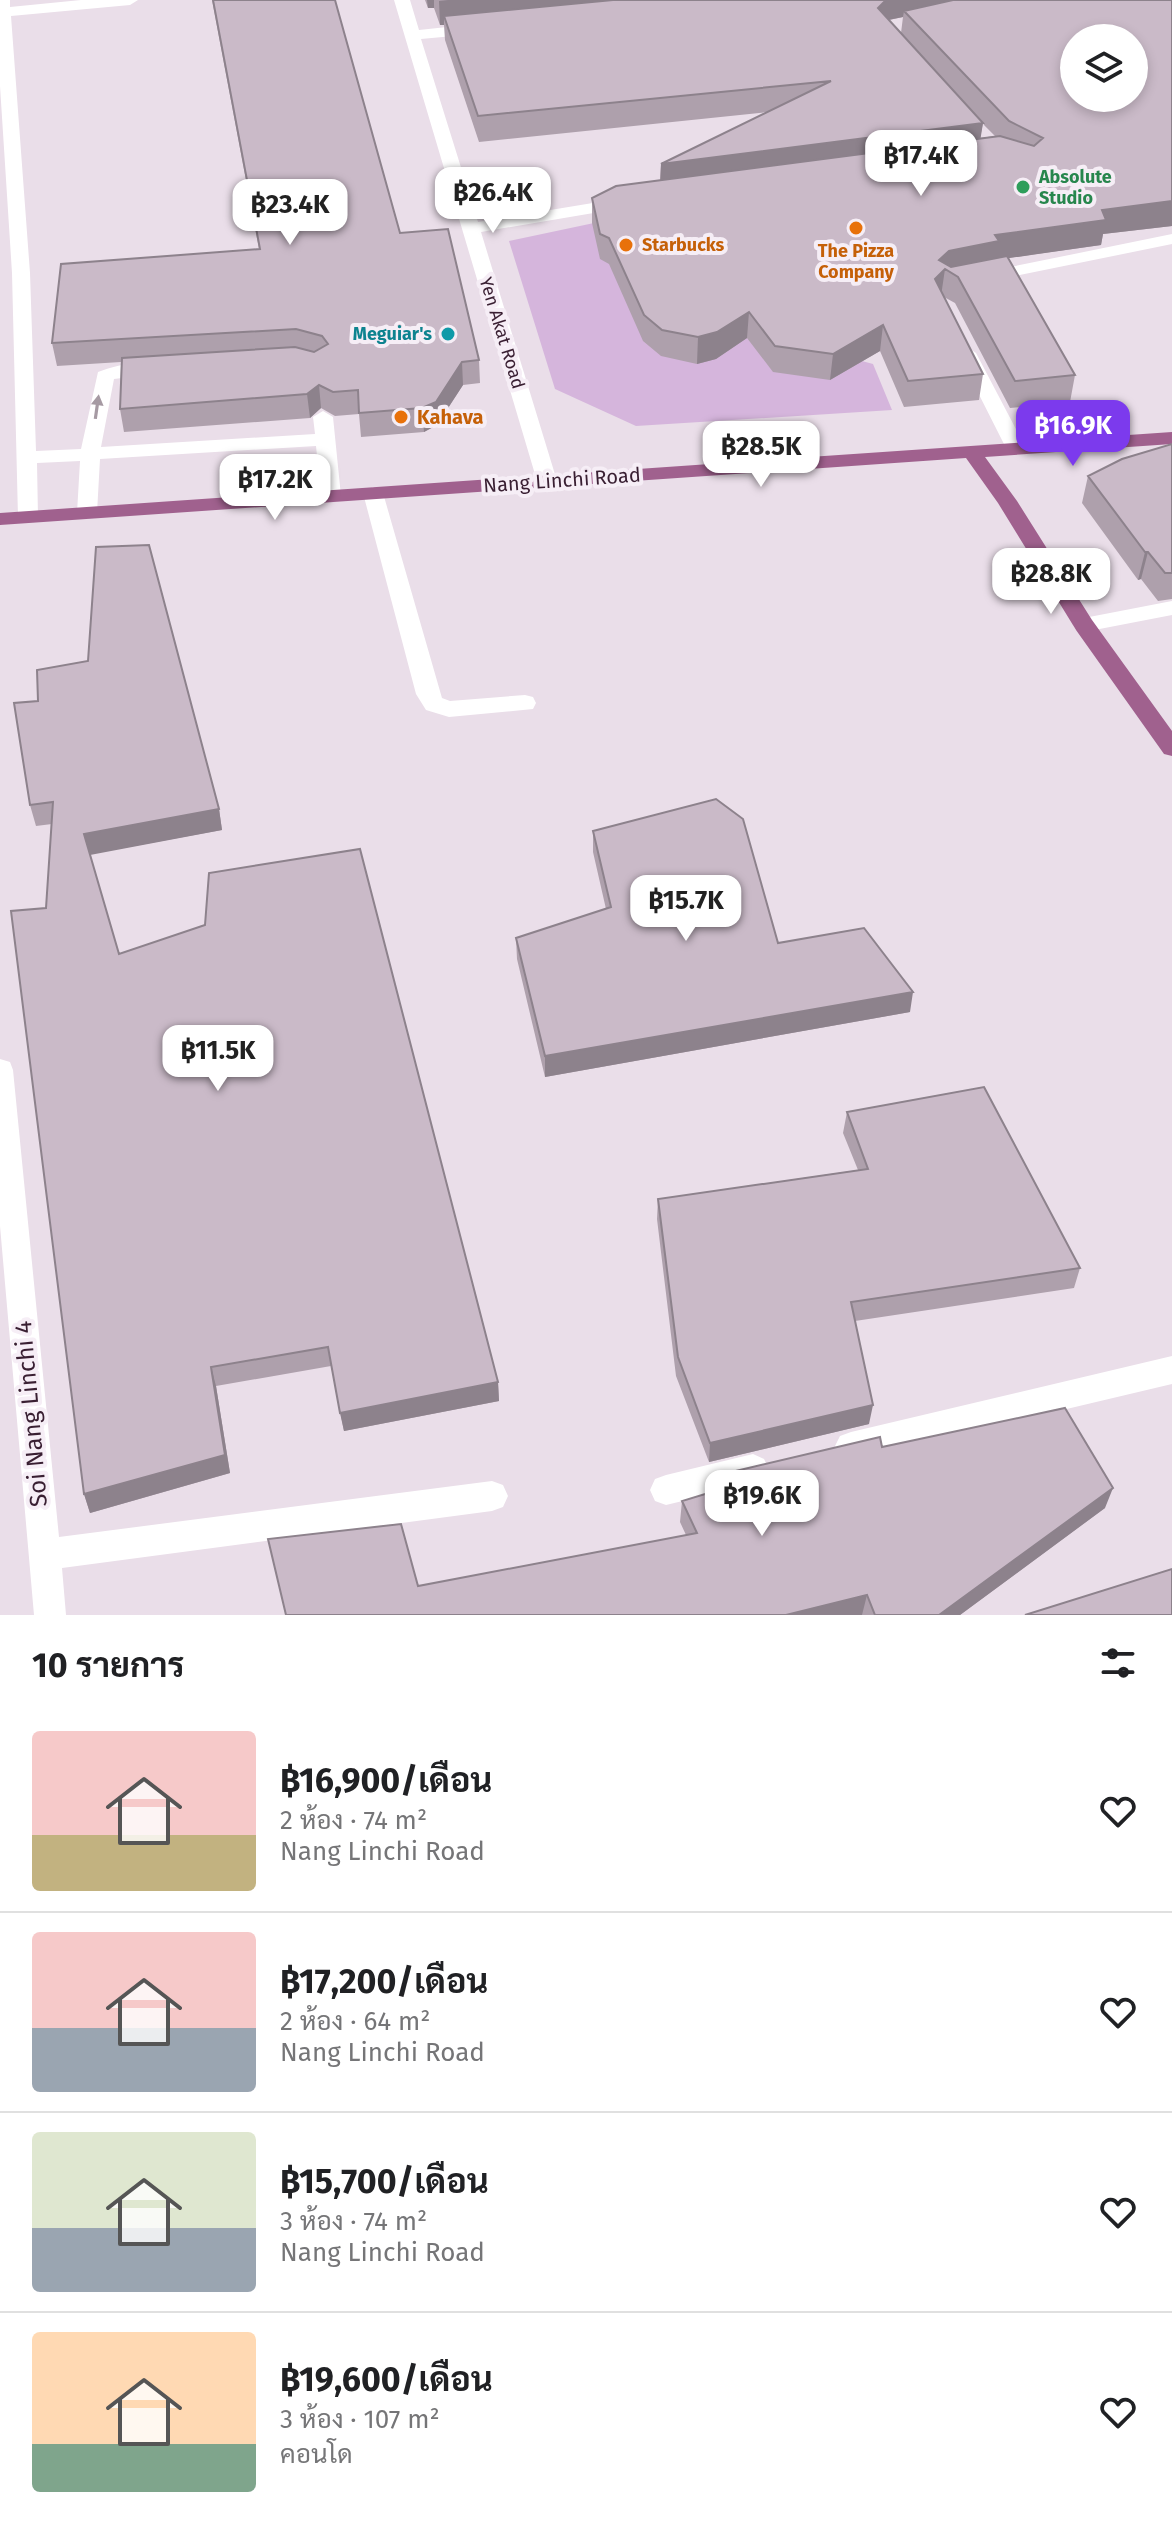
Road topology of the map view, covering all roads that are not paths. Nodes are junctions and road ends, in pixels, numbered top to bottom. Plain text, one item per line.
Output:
1 (130, 0) edge
2 (402, 0) edge
3 (2, 8) edge
4 (491, 27) edge
5 (414, 35) junction
6 (644, 200) edge
7 (469, 229) junction
8 (1110, 234) edge
9 (1172, 239) edge
10 (1127, 248) junction
11 (21, 273) junction
12 (0, 274) edge
13 (962, 282) edge
14 (957, 331) edge
15 (173, 368) edge
16 (323, 417) edge
17 (266, 421) edge
18 (1172, 438) edge
19 (325, 439) junction
20 (266, 443) junction
21 (1017, 450) junction
22 (972, 453) junction
23 (90, 454) junction
24 (27, 458) junction
25 (547, 481) junction
26 (373, 493) junction
27 (331, 496) junction
28 (87, 513) junction
29 (28, 517) junction
30 (0, 519) edge
31 (1172, 608) edge
32 (1084, 625) junction
33 (525, 703) dead end
34 (1172, 748) edge
35 (0, 1070) edge
36 (11, 1310) edge
37 (1172, 1370) edge
38 (819, 1453) edge
39 (789, 1461) edge
40 (666, 1490) dead end
41 (492, 1496) dead end
42 (44, 1555) junction
43 (50, 1615) edge

1 - 3 street
2 - 5 street, Yen Akat Road
3 - 11 street
4 - 5 street
5 - 7 street, Yen Akat Road
6 - 7 street
7 - 25 street, Yen Akat Road
8 - 10 street
9 - 10 street
10 - 13 street
11 - 12 street
11 - 24 street
14 - 21 street
23 -> 15 street
16 - 19 street
17 - 20 street
18 - 21 main road, Nang Linchi Road
19 - 20 street
19 - 27 street
20 - 23 street
21 - 22 main road, Nang Linchi Road
22 - 25 main road, Nang Linchi Road
22 - 32 main road
23 - 24 street
23 - 28 street
24 - 29 street
25 - 26 main road, Nang Linchi Road
26 - 27 main road, Nang Linchi Road
26 - 33 street
27 - 28 main road, Nang Linchi Road
28 - 29 main road, Nang Linchi Road
29 - 30 main road, Nang Linchi Road
31 - 32 street
32 - 34 main road
35 - 36 street, Soi Nang Linchi 4
36 - 42 street, Soi Nang Linchi 4
37 - 38 street
39 - 40 street
41 - 42 street
42 - 43 street, Soi Nang Linchi 4

